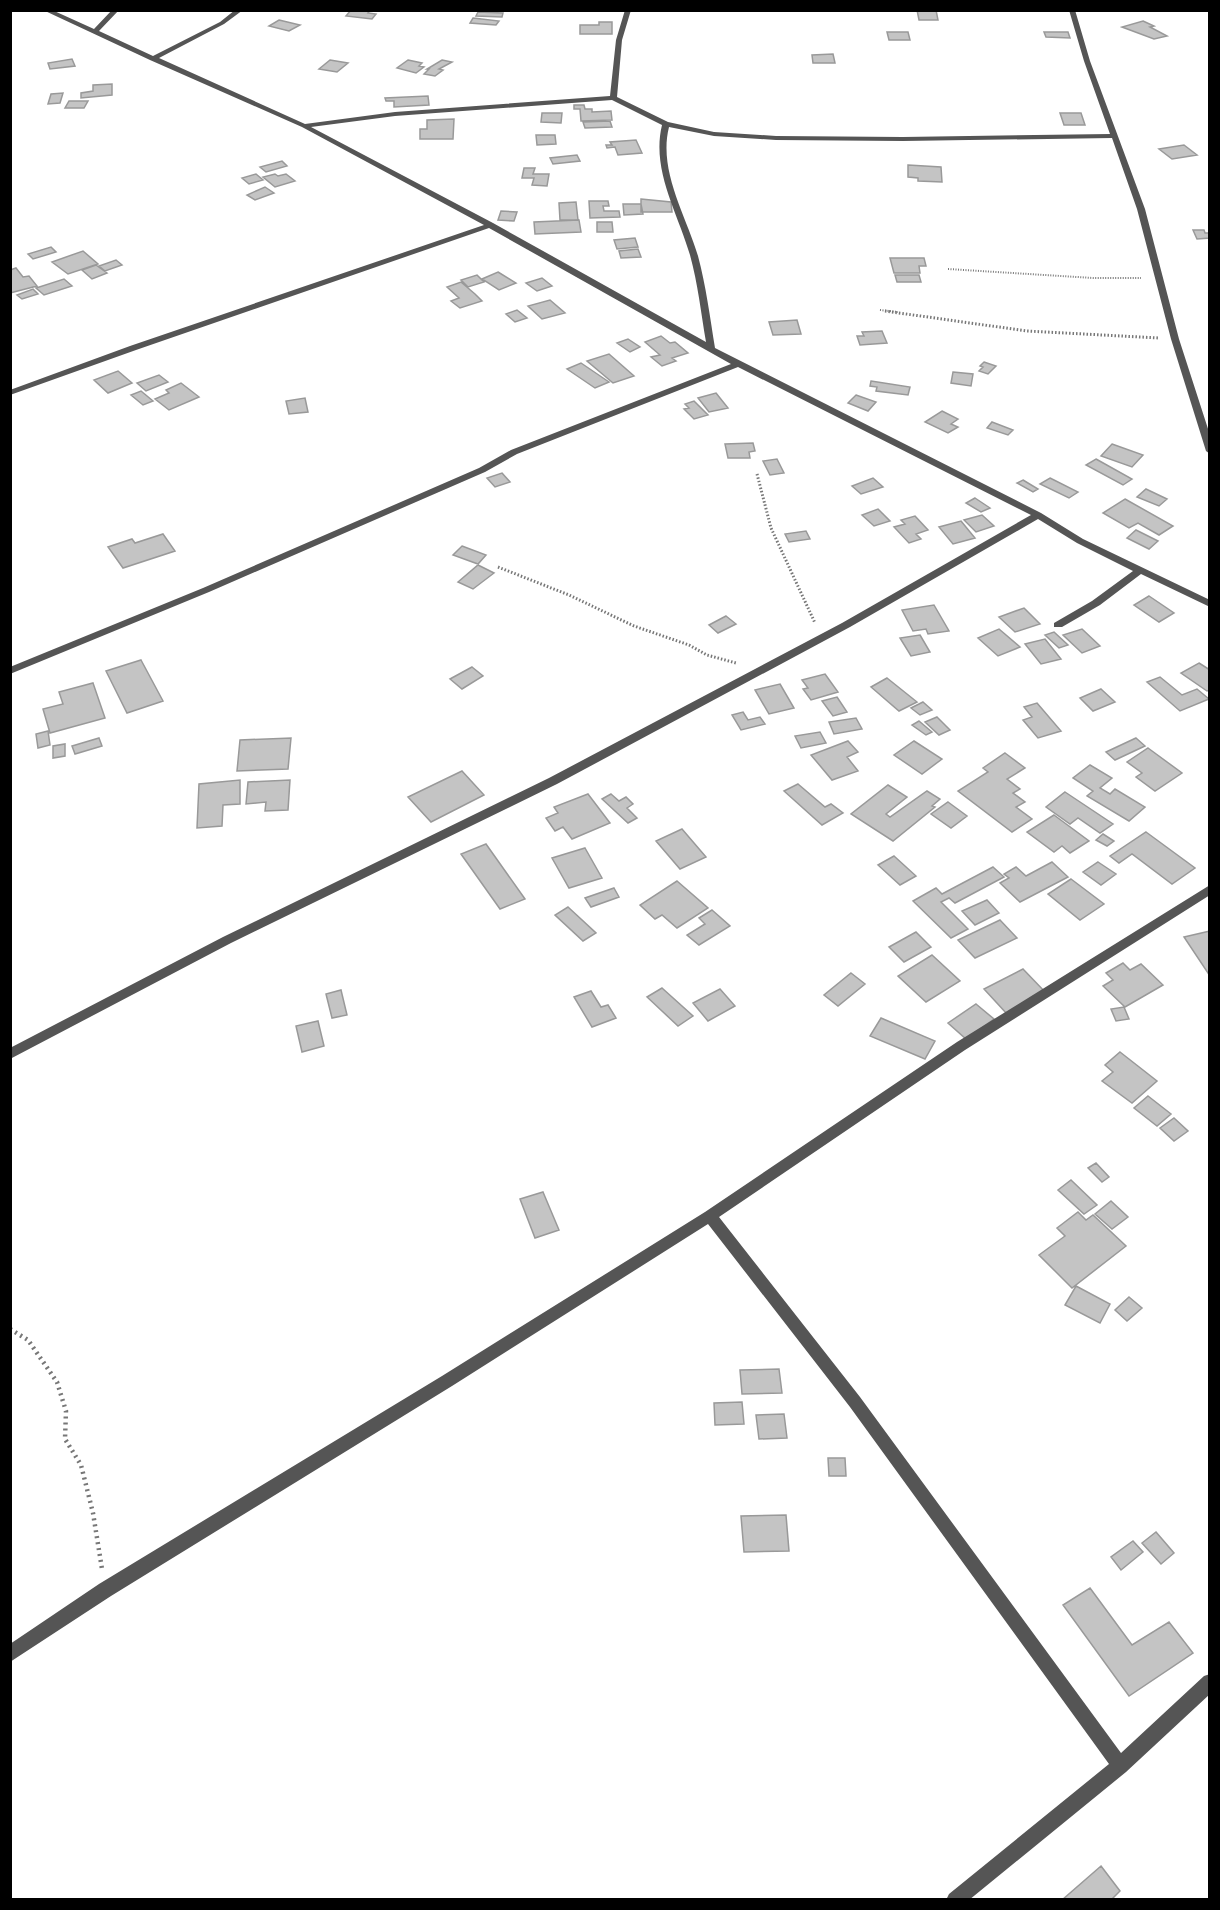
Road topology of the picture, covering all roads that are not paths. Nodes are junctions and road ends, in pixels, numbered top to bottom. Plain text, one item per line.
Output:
1 (46, 10) edge
2 (116, 10) edge
3 (240, 10) edge
4 (628, 10) edge
5 (1072, 10) edge
6 (96, 31) junction
7 (152, 59) junction
8 (613, 98) junction
9 (666, 124) junction
10 (304, 126) junction
11 (1114, 136) junction
12 (490, 225) junction
13 (711, 350) junction
14 (738, 364) junction
15 (10, 393) edge
16 (1209, 451) edge
17 (1038, 515) junction
18 (1139, 571) junction
19 (1209, 604) edge
20 (1058, 625) dead end
21 (10, 671) edge
22 (1209, 889) edge
23 (10, 1054) edge
24 (710, 1216) junction
25 (10, 1654) edge
26 (1209, 1682) edge
27 (1120, 1766) junction
28 (955, 1899) edge

1 - 6 street
2 - 6 street
3 - 7 street
4 - 8 street
5 - 11 street
6 - 7 street
7 - 10 street
8 - 9 street
8 - 10 street
9 - 11 street
9 - 13 street
10 - 12 street
11 - 16 street
12 - 13 street
12 - 15 street
13 - 14 street
14 - 17 street
14 - 21 street
17 - 18 street
17 - 23 street
18 - 19 street
18 - 20 street
22 - 24 street
24 - 25 street
24 - 27 street
26 - 27 street
27 - 28 street

